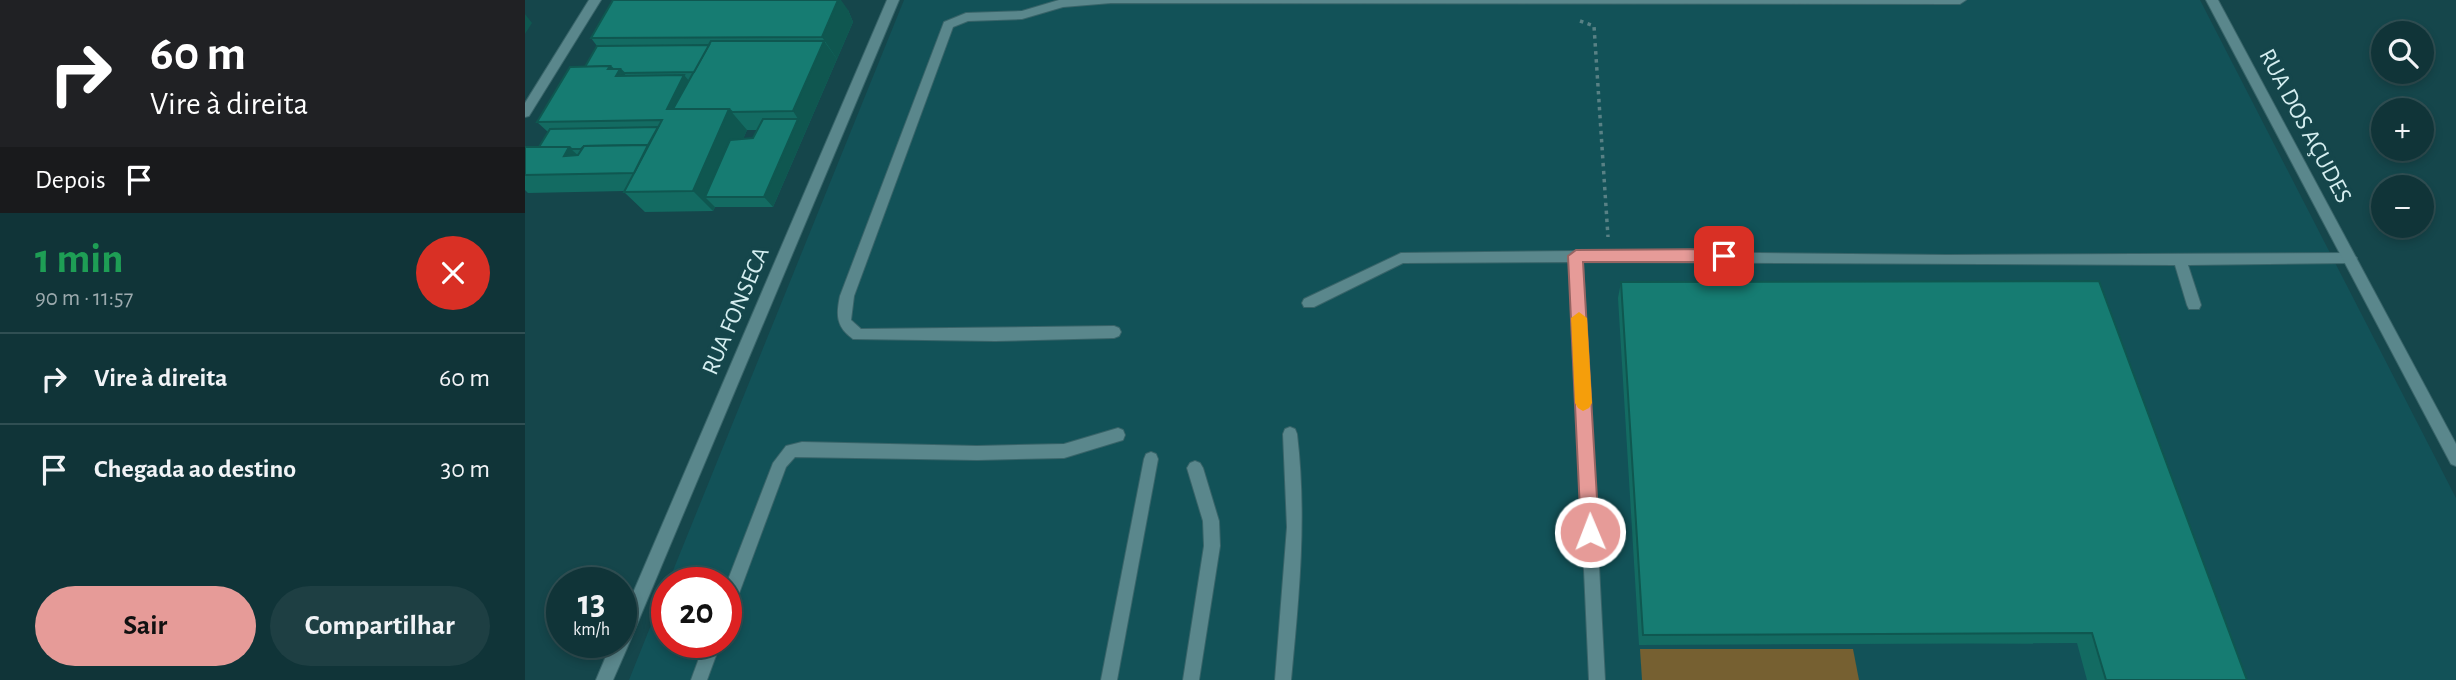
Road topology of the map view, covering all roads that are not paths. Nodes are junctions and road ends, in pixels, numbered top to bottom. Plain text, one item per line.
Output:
1 (595, 0) edge
2 (893, 0) edge
3 (1088, 0) edge
4 (1112, 0) edge
5 (1960, 0) edge
6 (2212, 0) edge
7 (1573, 1) edge
8 (525, 113) edge
9 (1576, 256) junction
10 (2350, 258) junction
11 (2180, 260) junction
12 (1309, 303) dead end
13 (2194, 305) dead end
14 (1114, 332) dead end
15 (1290, 434) dead end
16 (1118, 435) dead end
17 (1151, 459) dead end
18 (2456, 459) edge
19 (1195, 468) dead end
20 (741, 567) edge
21 (637, 603) edge
22 (614, 658) edge
23 (707, 658) edge
24 (604, 680) edge
25 (699, 680) edge
26 (1109, 680) edge
27 (1191, 680) edge
28 (1283, 680) edge
29 (1597, 680) edge

1 - 8 street
2 - 21 street, RUA FONSECA
3 - 4 street
3 - 14 street
4 - 7 street
5 - 7 street
6 - 10 street, RUA DOS AÇUDES
9 - 11 street
9 - 12 street
9 - 29 street
10 - 11 street
10 - 18 street, RUA DOS AÇUDES
11 - 13 street
15 - 28 street
16 - 20 street
17 - 26 street
19 - 27 street
22 - 24 street, RUA FONSECA
23 - 25 street

